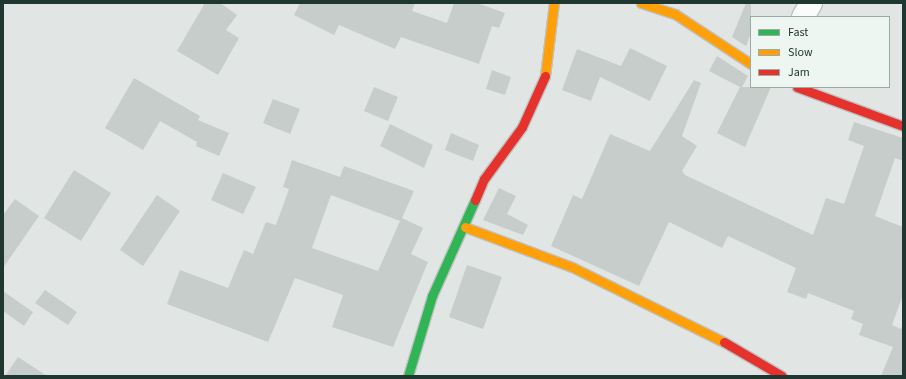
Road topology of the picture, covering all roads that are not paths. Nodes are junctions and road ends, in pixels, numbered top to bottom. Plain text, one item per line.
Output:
1 (554, 3) edge
2 (641, 3) edge
3 (811, 3) edge
4 (804, 16) edge
5 (750, 63) edge
6 (800, 88) edge
7 (903, 126) edge
8 (465, 227) junction
9 (408, 376) edge
10 (782, 376) edge

1 - 8 street
2 - 5 street
3 - 4 street
6 - 7 street
8 - 9 street
8 - 10 street

